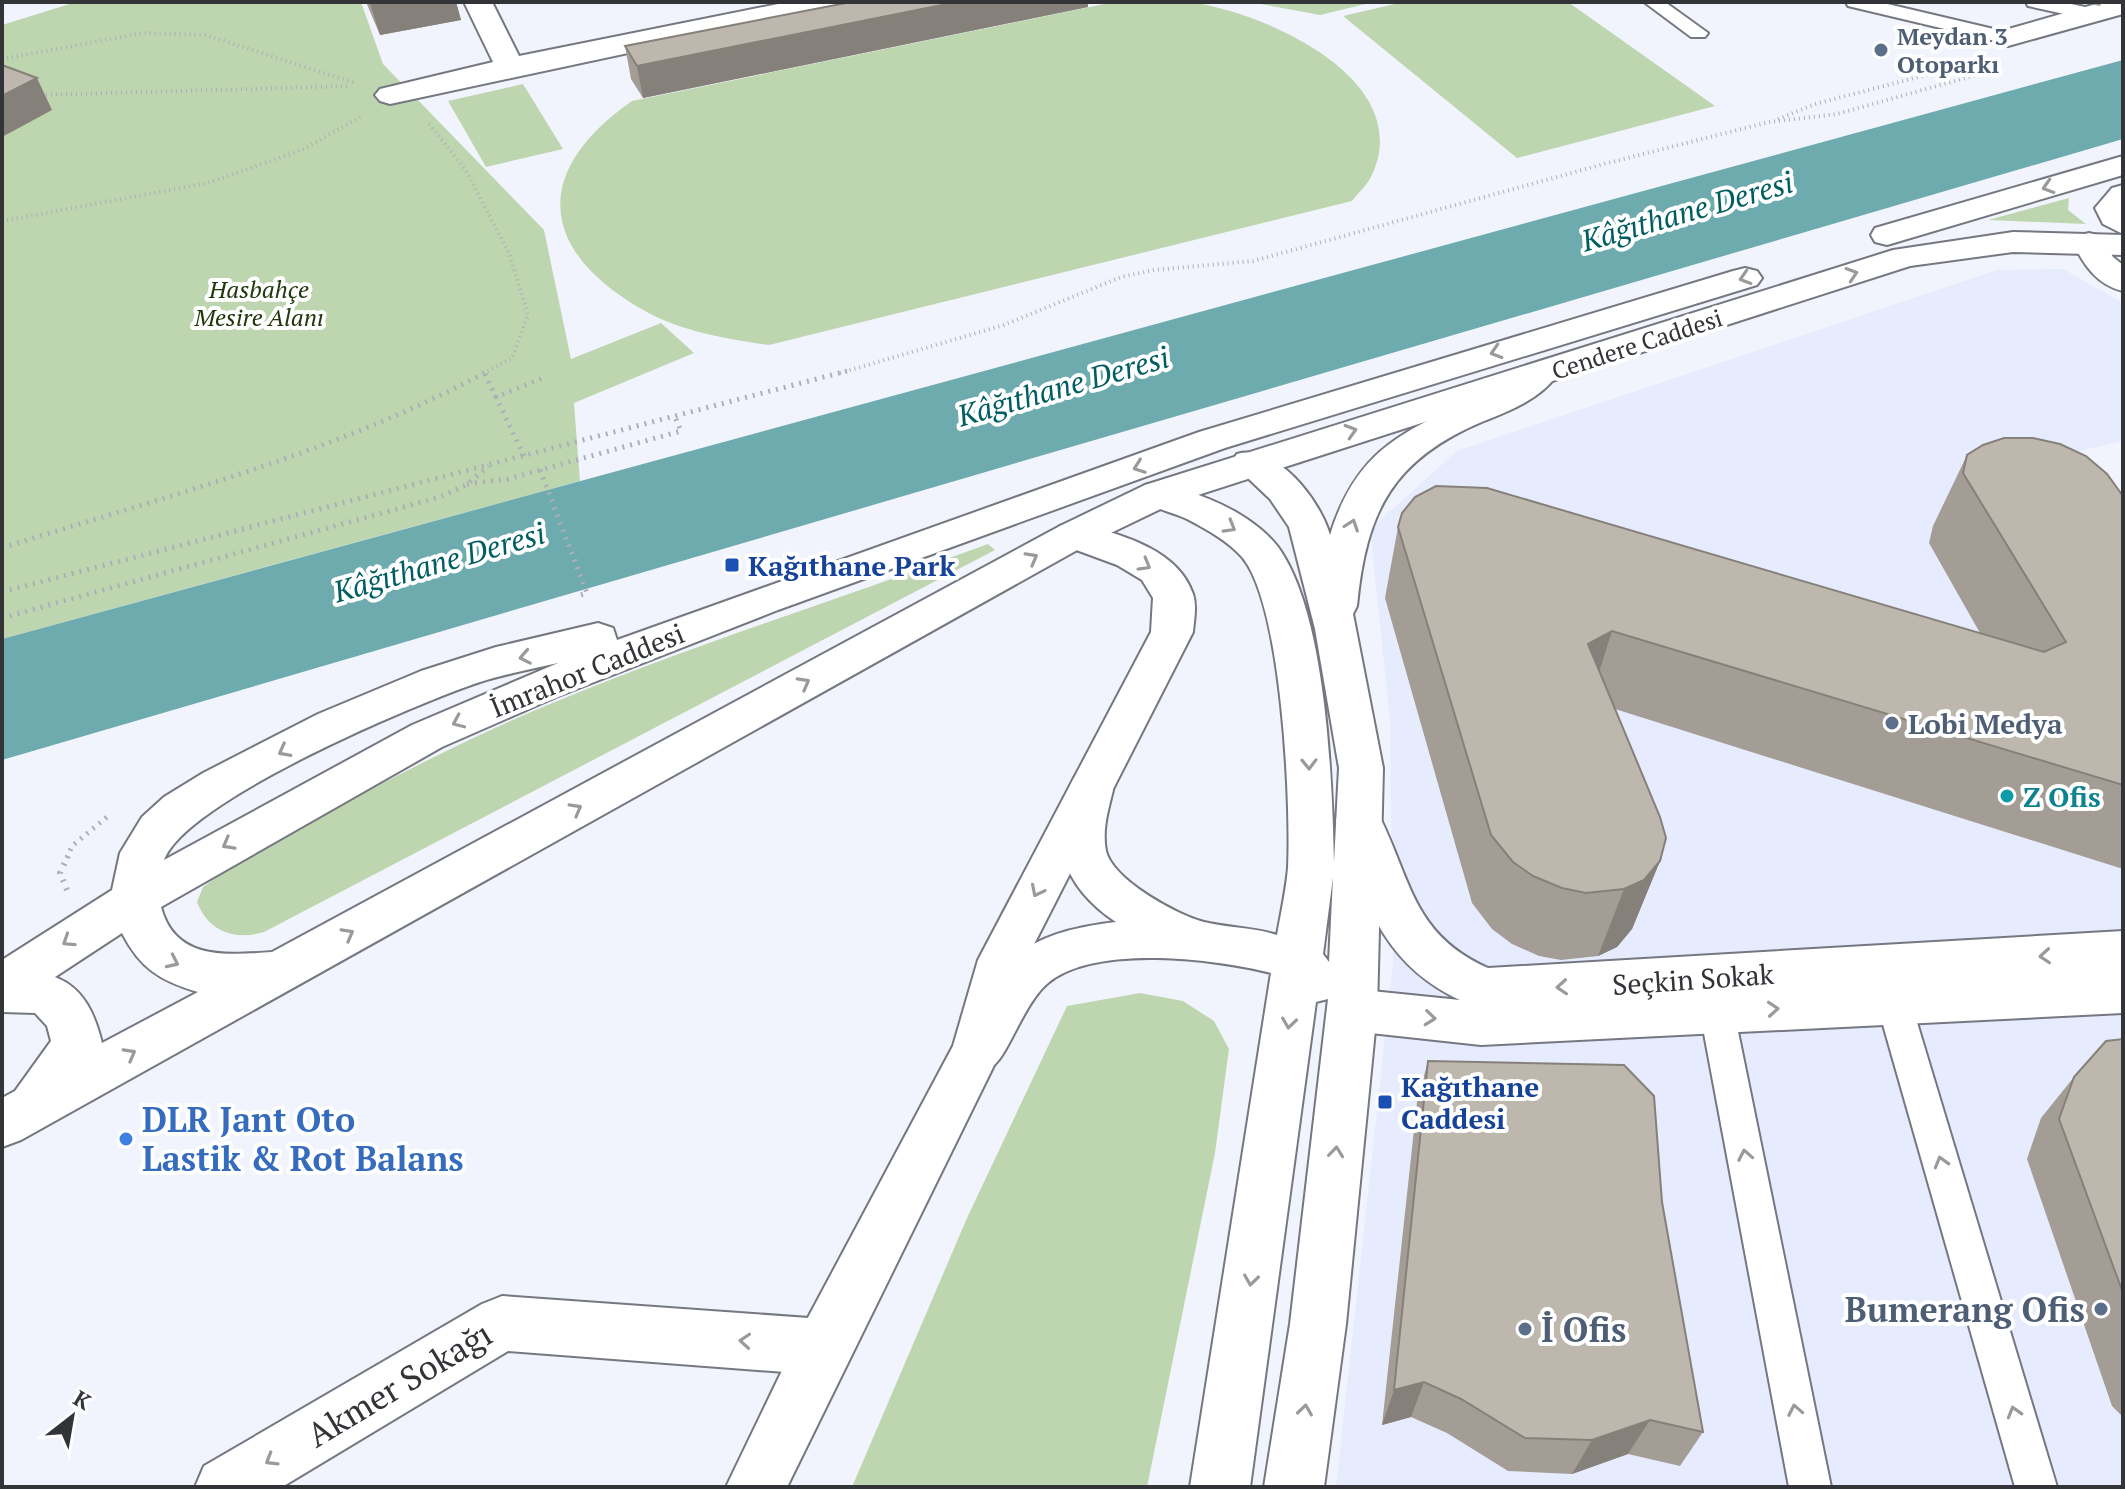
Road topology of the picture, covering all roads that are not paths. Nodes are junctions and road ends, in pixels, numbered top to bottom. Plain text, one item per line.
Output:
1 (478, 2) edge
2 (829, 2) edge
3 (1653, 2) edge
4 (1855, 2) edge
5 (2035, 2) edge
6 (2123, 5) edge
7 (2092, 14) junction
8 (1698, 33) dead end
9 (2008, 38) joint
10 (510, 67) junction
11 (394, 98) road end
12 (2123, 165) edge
13 (2123, 195) edge
14 (2123, 224) edge
15 (2089, 243) junction
16 (2123, 245) edge
17 (2123, 281) edge
18 (1538, 376) junction
19 (1212, 440) junction
20 (1250, 462) junction
21 (1159, 494) junction
22 (1074, 535) junction
23 (764, 600) junction
24 (1336, 629) junction
25 (1090, 790) junction
26 (1359, 820) junction
27 (134, 900) junction
28 (1193, 939) junction
29 (2123, 951) edge
30 (1298, 960) junction
31 (280, 972) junction
32 (1889, 984) junction
33 (2, 988) edge
34 (2123, 992) edge
35 (1352, 1010) junction
36 (1717, 1012) junction
37 (977, 1049) junction
38 (7, 1121) edge
39 (823, 1347) junction
40 (225, 1487) edge
41 (756, 1487) edge
42 (1220, 1487) edge
43 (1294, 1487) edge
44 (1810, 1487) edge
45 (2036, 1487) edge

1 - 10 main road
2 - 10 main road
3 - 8 lane
4 - 9 lane
5 - 7 lane
6 - 7 main road
7 - 9 main road
10 - 11 main road
12 -> 19 main road, Cendere Caddesi
13 - 14 main road
15 - 16 main road, Cendere Caddesi
15 - 17 main road
18 -> 15 main road, Cendere Caddesi
20 -> 18 main road, Cendere Caddesi
24 -> 18 main road
19 - 20 main road
19 -> 23 main road, İmrahor Caddesi
20 - 21 main road, Cendere Caddesi
20 - 24 main road
21 - 22 main road
21 -> 30 main road
22 -> 25 main road
31 -> 22 main road
23 -> 27 main road, İmrahor Caddesi
23 -> 27 main road
24 - 26 main road
25 - 28 main road
25 -> 37 main road
32 -> 26 main road, Seçkin Sokak
26 - 35 main road
27 -> 31 main road
27 -> 33 main road, İmrahor Caddesi
28 - 30 main road
28 - 37 main road
29 -> 32 main road, Seçkin Sokak
30 - 35 main road
30 -> 42 main road
38 -> 31 main road
32 - 34 main road, Seçkin Sokak
36 -> 32 main road, Seçkin Sokak
45 -> 32 lane
33 - 38 main road
35 -> 36 main road, Seçkin Sokak
43 -> 35 main road
44 -> 36 lane
37 - 39 main road
39 -> 40 main road, Akmer Sokağı
39 - 41 main road

